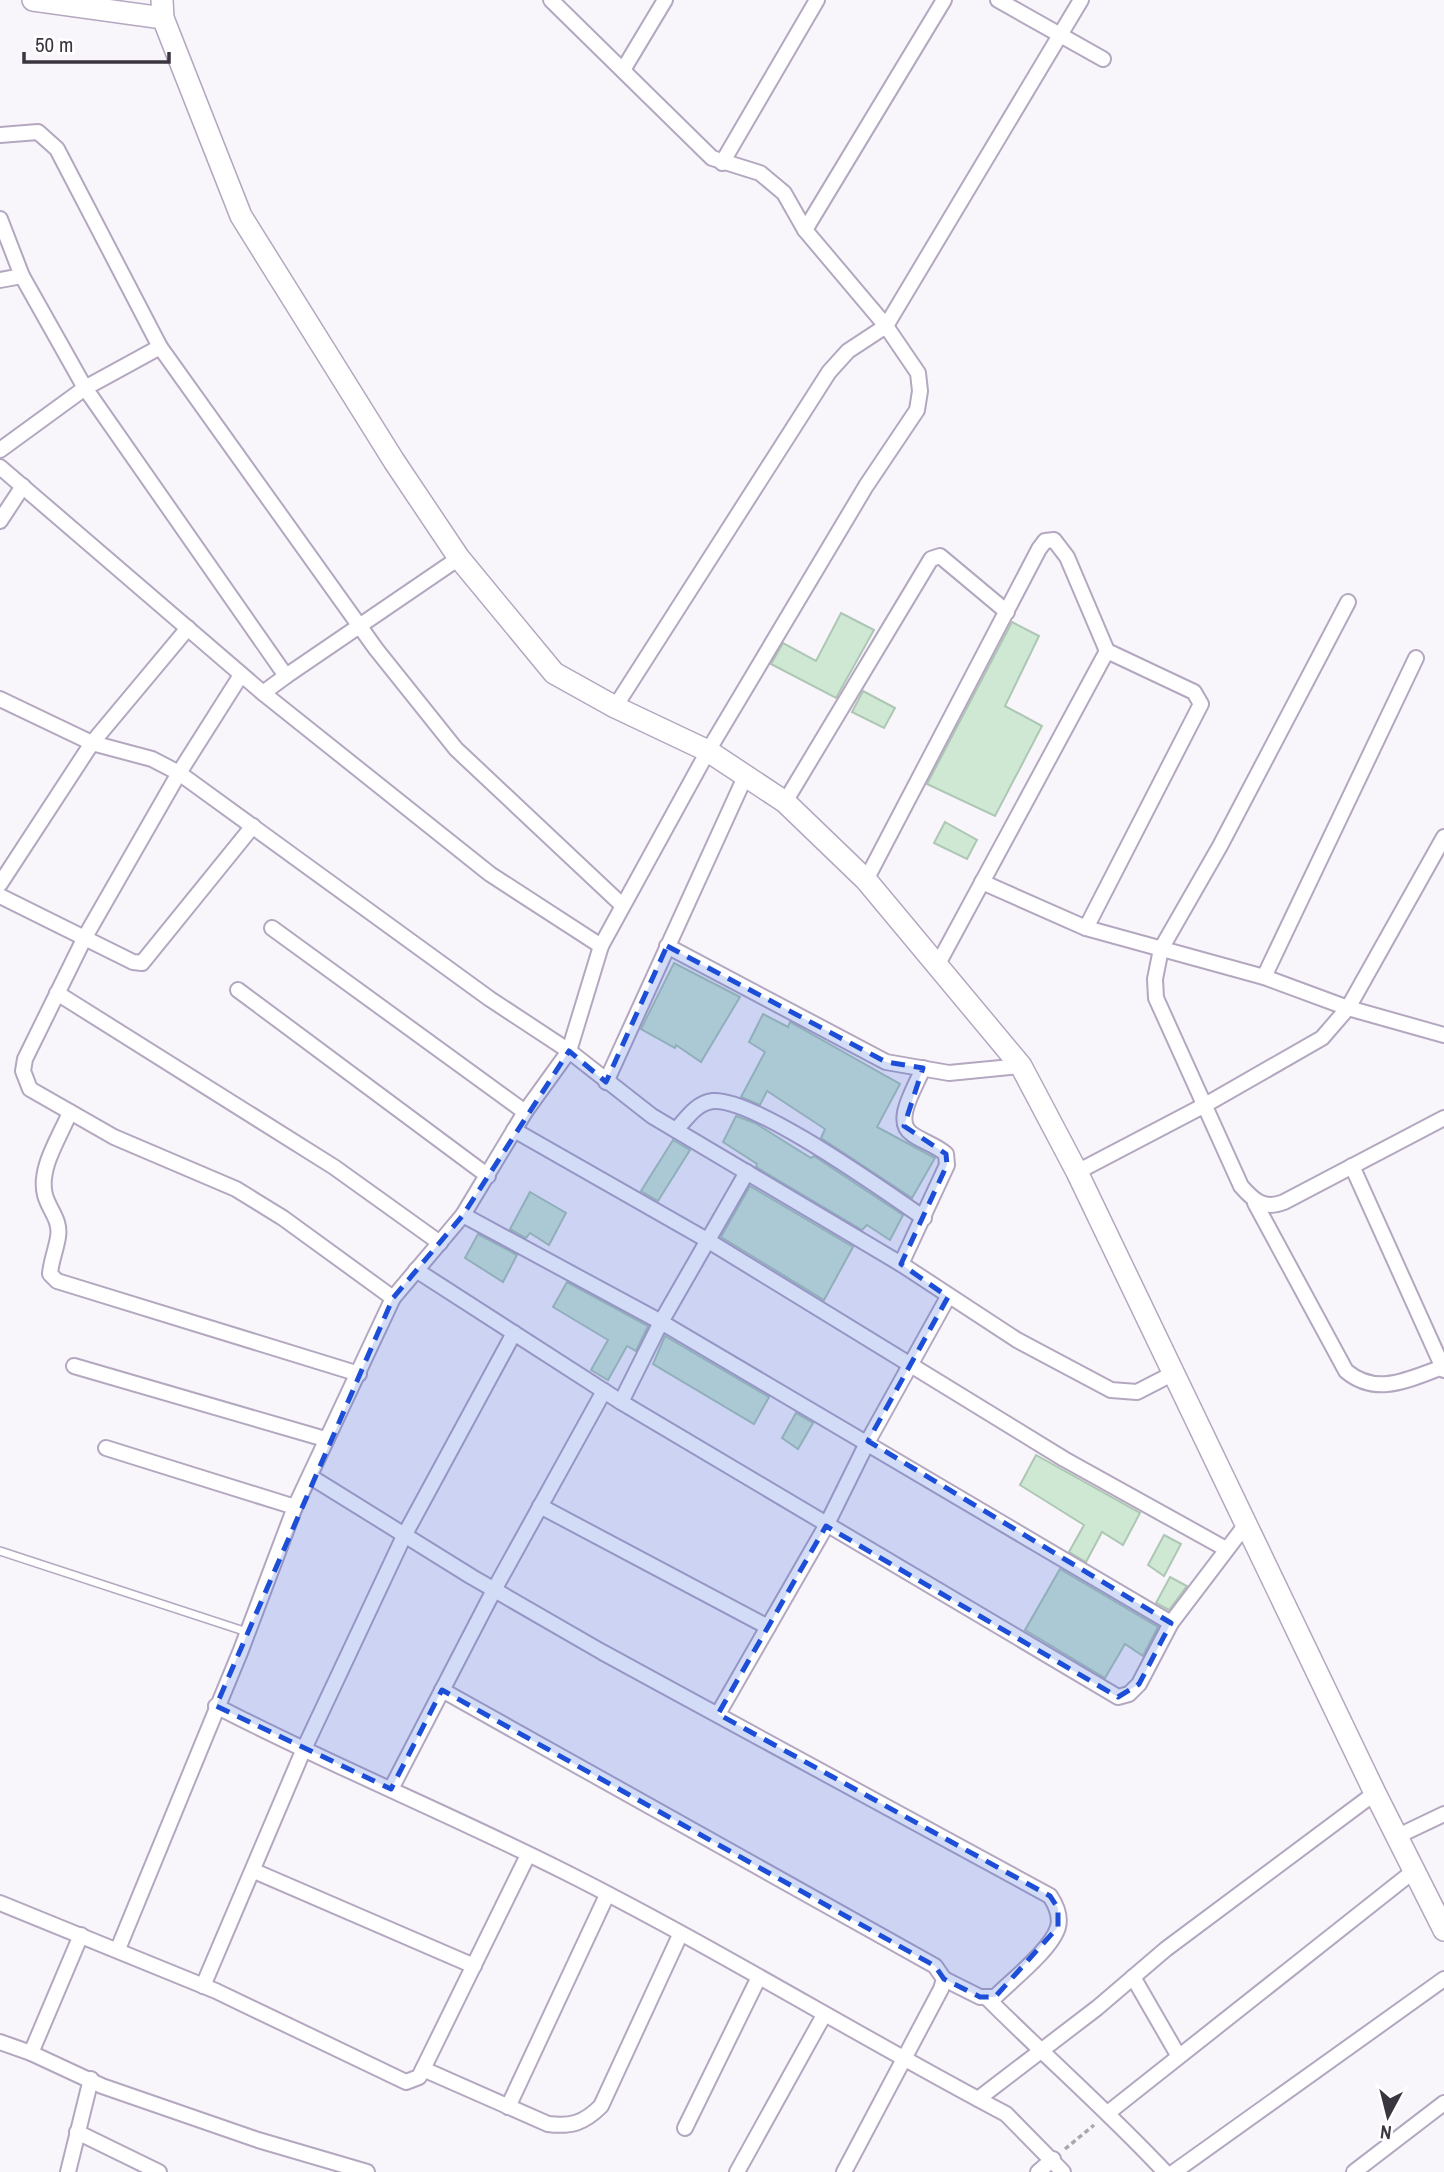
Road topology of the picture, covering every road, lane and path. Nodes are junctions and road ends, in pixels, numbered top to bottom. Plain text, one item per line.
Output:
1 (33, 0) edge
2 (551, 0) edge
3 (665, 0) edge
4 (817, 0) edge
5 (944, 0) edge
6 (998, 0) edge
7 (1081, 0) edge
8 (162, 9) edge
9 (1059, 36) junction
10 (1103, 59) dead end
11 (622, 69) junction
12 (0, 135) edge
13 (722, 163) junction
14 (0, 219) edge
15 (805, 230) junction
16 (22, 276) junction
17 (0, 280) edge
18 (886, 326) junction
19 (160, 347) junction
20 (85, 388) junction
21 (0, 450) edge
22 (0, 467) edge
23 (23, 486) junction
24 (0, 521) edge
25 (459, 558) junction
26 (1348, 602) dead end
27 (1007, 612) junction
28 (359, 625) junction
29 (188, 628) junction
30 (1107, 651) junction
31 (1416, 658) dead end
32 (241, 676) junction
33 (286, 677) junction
34 (263, 693) junction
35 (0, 699) edge
36 (615, 708) junction
37 (92, 743) junction
38 (708, 751) junction
39 (179, 773) junction
40 (745, 777) junction
41 (785, 802) junction
42 (253, 826) junction
43 (1444, 837) edge
44 (866, 880) junction
45 (982, 882) junction
46 (0, 884) edge
47 (0, 896) edge
48 (622, 905) junction
49 (272, 928) dead end
50 (1086, 928) junction
51 (85, 937) junction
52 (601, 946) junction
53 (667, 946) junction
54 (1161, 949) junction
55 (938, 964) junction
56 (1264, 977) junction
57 (238, 990) dead end
58 (57, 993) junction
59 (1348, 1007) junction
60 (1444, 1035) edge
61 (569, 1051) junction
62 (1021, 1066) junction
63 (923, 1068) junction
64 (606, 1082) junction
65 (1205, 1105) junction
66 (71, 1112) junction
67 (525, 1112) junction
68 (1444, 1118) edge
69 (514, 1130) junction
70 (676, 1130) junction
71 (1352, 1166) junction
72 (747, 1172) junction
73 (1077, 1172) junction
74 (488, 1176) junction
75 (1255, 1202) junction
76 (463, 1215) junction
77 (924, 1217) junction
78 (708, 1240) junction
79 (440, 1242) junction
80 (901, 1264) junction
81 (416, 1270) junction
82 (948, 1297) junction
83 (393, 1298) junction
84 (662, 1322) junction
85 (514, 1334) junction
86 (910, 1364) junction
87 (74, 1366) dead end
88 (1443, 1368) edge
89 (1174, 1373) junction
90 (359, 1374) junction
91 (604, 1391) junction
92 (621, 1402) junction
93 (325, 1439) junction
94 (868, 1441) junction
95 (106, 1448) dead end
96 (311, 1477) junction
97 (540, 1506) junction
98 (295, 1507) junction
99 (1247, 1523) junction
100 (826, 1526) junction
101 (404, 1536) junction
102 (1226, 1549) junction
103 (0, 1551) edge
104 (494, 1590) junction
105 (1171, 1623) junction
106 (768, 1627) junction
107 (247, 1632) junction
108 (442, 1690) junction
109 (216, 1706) junction
110 (718, 1714) junction
111 (303, 1751) junction
112 (391, 1789) junction
113 (1375, 1793) junction
114 (1444, 1814) edge
115 (1398, 1836) junction
116 (528, 1855) junction
117 (1415, 1870) junction
118 (254, 1871) junction
119 (607, 1895) junction
120 (0, 1903) edge
121 (1444, 1930) edge
122 (81, 1935) junction
123 (680, 1935) junction
124 (118, 1949) junction
125 (474, 1966) junction
126 (1133, 1978) junction
127 (758, 1979) junction
128 (944, 1979) junction
129 (1444, 1979) edge
130 (203, 1986) junction
131 (988, 1998) junction
132 (824, 2015) junction
133 (0, 2042) edge
134 (1041, 2052) junction
135 (31, 2053) junction
136 (1178, 2055) junction
137 (902, 2058) junction
138 (423, 2069) junction
139 (91, 2079) junction
140 (978, 2099) junction
141 (1444, 2103) edge
142 (508, 2106) junction
143 (1109, 2112) junction
144 (685, 2128) dead end
145 (77, 2132) junction
146 (1053, 2159) junction
147 (68, 2172) edge
148 (159, 2172) edge
149 (367, 2172) edge
150 (737, 2172) edge
151 (844, 2172) edge
152 (1038, 2172) edge
153 (1063, 2172) edge
154 (1165, 2172) edge
155 (1174, 2172) edge
156 (1354, 2172) edge

1 - 8 main road
2 - 11 street
3 - 11 street
4 - 13 street
5 - 15 street
6 - 9 street
7 - 9 street
8 - 25 main road
9 - 10 street
9 - 18 street
11 - 13 street
12 - 19 street
13 - 15 street
14 - 16 street
15 - 18 street
16 - 17 street
16 - 20 street
18 - 36 street
18 - 38 street
19 - 20 street
19 - 28 street
20 - 21 street
20 - 33 street
22 - 23 street
23 - 24 street
23 - 29 street
25 - 28 street
25 - 36 main road
26 - 54 street
27 - 30 street
27 - 41 street
27 - 44 street
28 - 33 street
28 - 48 street
29 - 32 street
29 - 37 street
30 - 45 street
30 - 50 street
31 - 56 street
32 - 34 street
32 - 39 street
33 - 34 street
34 - 52 street
35 - 37 street
36 - 38 main road
37 - 39 street
37 - 46 street
38 - 40 main road
38 - 48 street
39 - 42 street
39 - 51 street
40 - 41 main road
40 - 53 street
41 - 44 main road
42 - 51 street
42 - 61 street
43 - 59 street
44 - 55 main road
45 - 50 street
45 - 55 street
47 - 51 street
48 - 52 street
49 - 67 street
50 - 54 street
51 - 58 street
52 - 61 street
53 - 63 street
53 - 64 street
54 - 56 street
54 - 65 street
55 - 62 main road
56 - 59 street
57 - 74 street
58 - 66 street
58 - 79 street
59 - 60 street
59 - 65 street
61 - 64 street
61 - 67 street
62 - 63 street
62 - 73 main road
63 - 77 street
64 - 70 street
65 - 73 street
65 - 75 street
66 - 83 street
66 - 90 street
67 - 69 street
68 - 71 street
69 - 74 street
69 - 78 street
70 - 72 street
70 - 77 street
71 - 75 street
71 - 88 street
72 - 78 street
72 - 80 street
73 - 89 main road
74 - 76 street
75 - 88 street
76 - 79 street
76 - 84 street
77 - 80 street
78 - 84 street
78 - 86 street
79 - 81 street
80 - 82 street
81 - 83 street
81 - 85 street
82 - 86 street
82 - 89 street
83 - 90 street
84 - 92 street
84 - 94 street
85 - 91 street
85 - 101 street
86 - 94 street
86 - 102 street
87 - 93 street
89 - 99 main road
90 - 93 street
91 - 92 street
91 - 97 street
92 - 100 street
93 - 96 street
94 - 100 street
94 - 105 street
95 - 98 street
96 - 98 street
96 - 101 street
97 - 104 street
97 - 106 street
98 - 107 street
99 - 102 street
99 - 113 main road
100 - 105 street
100 - 106 street
101 - 104 street
101 - 111 street
102 - 105 street
103 - 107 lane
104 - 108 street
104 - 110 street
106 - 110 street
107 - 109 street
108 - 112 street
108 - 128 street
109 - 111 street
109 - 124 street
110 - 131 street
111 - 112 street
111 - 118 street
112 - 116 street
113 - 115 main road
113 - 126 street
114 - 115 street
115 - 117 main road
116 - 119 street
116 - 125 street
117 - 121 main road
117 - 136 street
118 - 125 street
118 - 130 street
119 - 123 street
119 - 142 street
120 - 122 street
122 - 124 street
122 - 135 street
123 - 127 street
123 - 142 street
124 - 130 street
125 - 138 street
126 - 134 street
126 - 136 street
127 - 132 street
127 - 144 street
128 - 131 street
128 - 137 street
129 - 155 street
130 - 138 street
131 - 134 street
132 - 137 street
132 - 150 street
133 - 135 street
134 - 140 street
134 - 143 street
135 - 139 street
136 - 143 street
137 - 140 street
137 - 151 street
138 - 142 street
139 - 145 street
139 - 149 street
140 - 146 street
141 - 156 street
143 - 146 path
143 - 154 street
145 - 147 street
145 - 148 street
146 - 152 street
146 - 153 street

